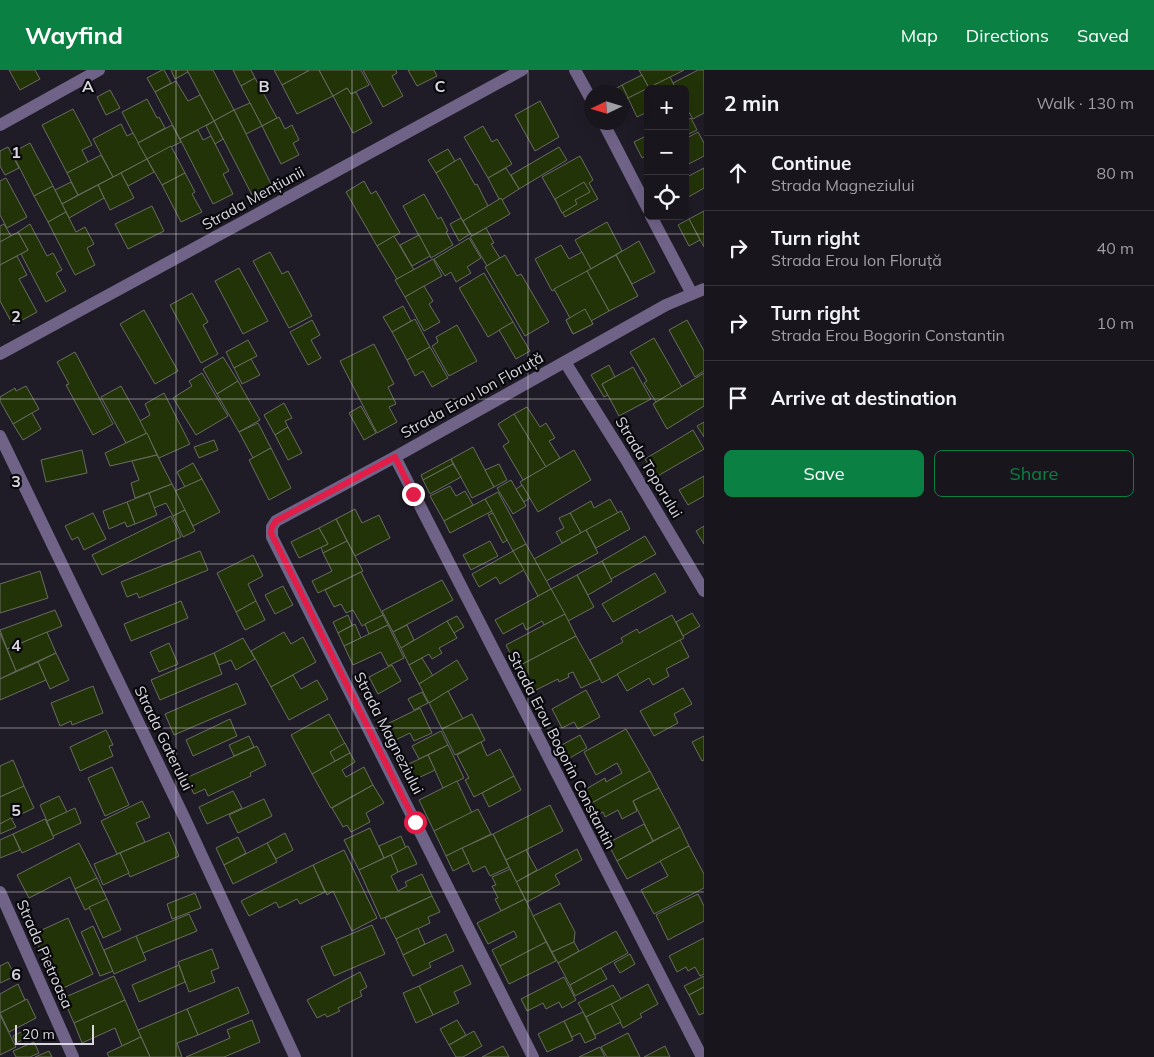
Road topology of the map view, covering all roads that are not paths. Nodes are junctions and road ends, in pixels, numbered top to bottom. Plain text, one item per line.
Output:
1 (99, 70) edge
2 (522, 70) edge
3 (576, 70) edge
4 (584, 86) edge
5 (0, 125) edge
6 (607, 130) edge
7 (644, 202) edge
8 (654, 220) edge
9 (698, 291) edge
10 (0, 354) edge
11 (565, 362) junction
12 (0, 436) edge
13 (395, 457) junction
14 (271, 530) joint
15 (704, 591) edge
16 (0, 892) edge
17 (74, 1057) edge
18 (295, 1057) edge
19 (533, 1057) edge
20 (702, 1057) edge

1 - 5 street
2 - 10 street, Strada Mențiunii
3 - 4 street
6 - 7 street
8 - 9 street
9 - 11 street, Strada Erou Ion Floruță
11 - 13 street, Strada Erou Ion Floruță
11 - 15 street, Strada Toporului
12 - 18 street, Strada Gaterului
13 - 14 street, Strada Erou Ion Floruță
13 - 20 street, Strada Erou Bogorin Constantin
14 - 19 street, Strada Magneziului
16 - 17 street, Strada Pietroasa

